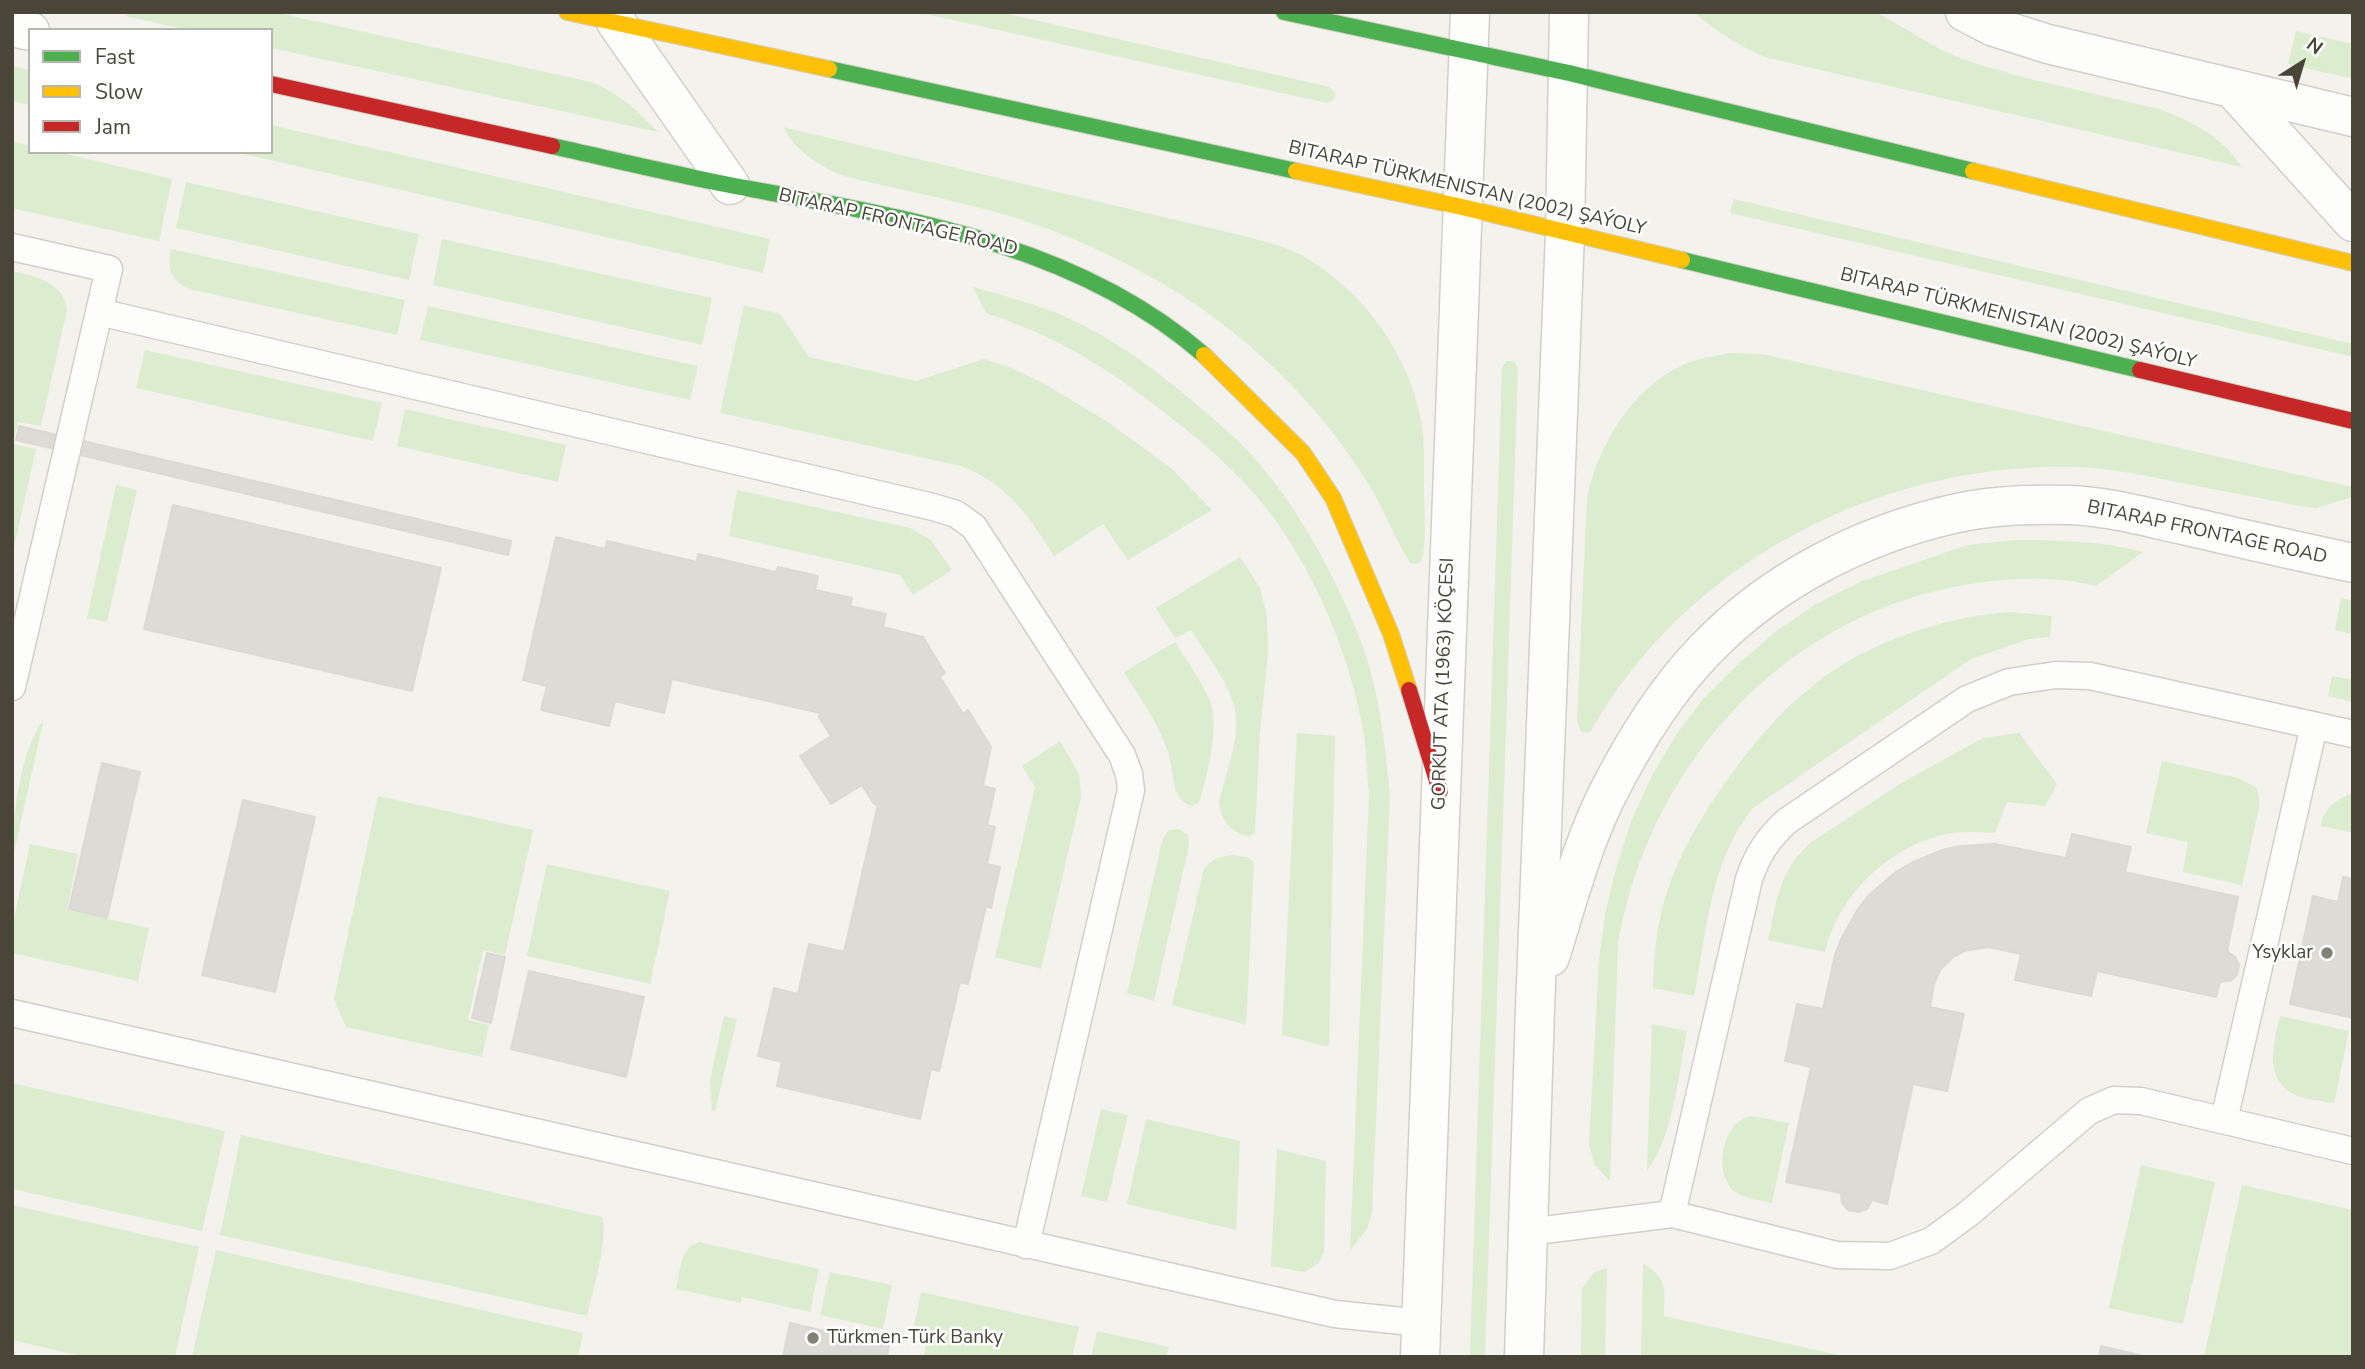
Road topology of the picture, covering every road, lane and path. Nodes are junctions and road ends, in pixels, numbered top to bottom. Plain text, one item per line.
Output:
1 (567, 12) edge
2 (1284, 12) edge
3 (1470, 12) edge
4 (1569, 12) edge
5 (1965, 12) edge
6 (616, 22) junction
7 (1468, 53) junction
8 (1569, 73) junction
9 (273, 84) edge
10 (2233, 89) junction
11 (2353, 117) edge
12 (730, 185) junction
13 (1462, 207) junction
14 (2353, 222) edge
15 (1565, 232) junction
16 (12, 247) edge
17 (2353, 263) edge
18 (99, 312) junction
19 (2353, 421) edge
20 (2344, 555) edge
21 (12, 687) edge
22 (2314, 726) junction
23 (2353, 734) edge
24 (1440, 791) junction
25 (1535, 1009) junction
26 (12, 1013) edge
27 (2224, 1121) junction
28 (2353, 1151) edge
29 (1672, 1214) junction
30 (1528, 1232) junction
31 (1026, 1245) junction
32 (1420, 1340) edge
33 (1524, 1357) edge

1 - 6 main road, BITARAP TÜRKMENISTAN (2002) ŞAÝOLY
2 - 7 main road
3 - 7 street, GORKUT ATA (1963) KÖÇESI
4 - 8 street
5 - 10 street
6 - 12 street
6 - 13 main road, BITARAP TÜRKMENISTAN (2002) ŞAÝOLY
7 - 8 main road
7 - 13 street, GORKUT ATA (1963) KÖÇESI
8 - 15 street
8 - 17 main road
9 - 12 main road, BITARAP FRONTAGE ROAD
10 - 11 street
10 - 14 street
12 - 24 main road, BITARAP FRONTAGE ROAD
13 - 15 main road, BITARAP TÜRKMENISTAN (2002) ŞAÝOLY
13 - 24 street, GORKUT ATA (1963) KÖÇESI
15 - 19 main road, BITARAP TÜRKMENISTAN (2002) ŞAÝOLY
15 - 25 street
16 - 18 lane
18 - 21 lane
18 - 31 lane
20 - 25 street, BITARAP FRONTAGE ROAD
22 - 23 lane
22 - 27 lane
22 - 29 lane
24 - 32 street, GORKUT ATA (1963) KÖÇESI
25 - 30 street
26 - 31 lane
27 - 28 lane
27 - 29 lane
29 - 30 lane
30 - 33 street
31 - 32 lane

